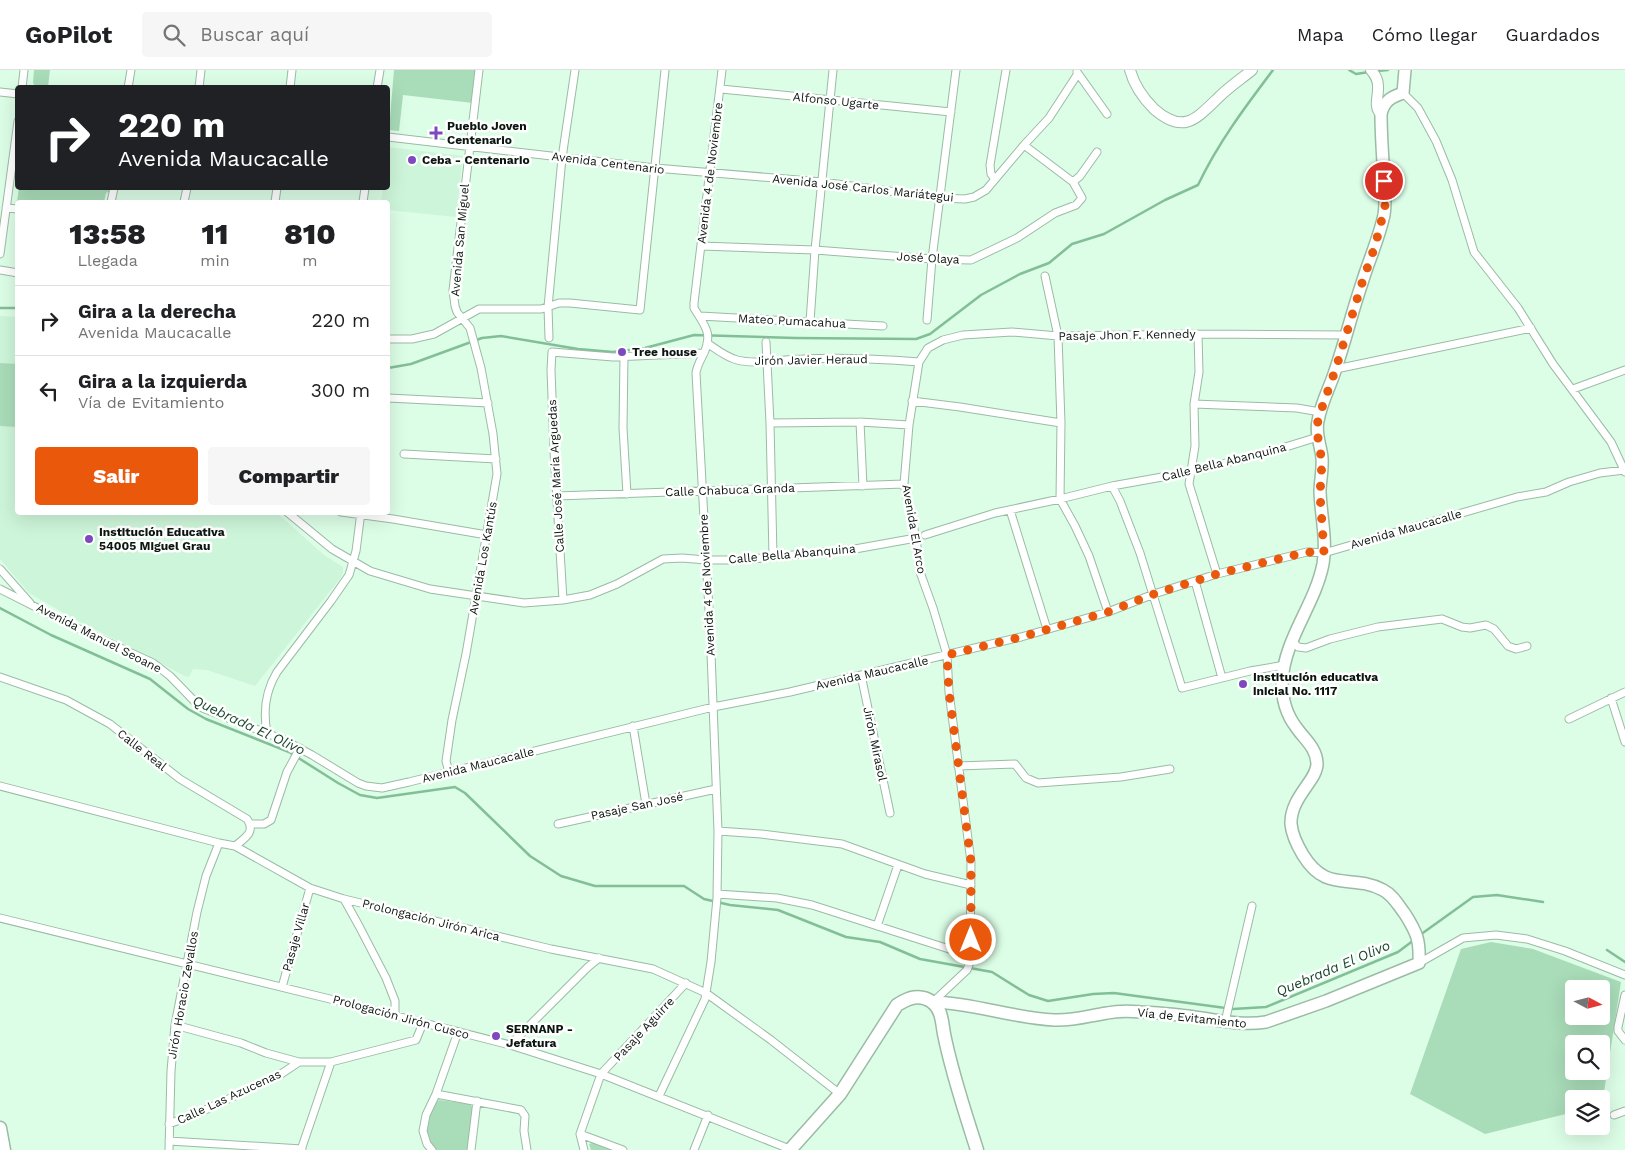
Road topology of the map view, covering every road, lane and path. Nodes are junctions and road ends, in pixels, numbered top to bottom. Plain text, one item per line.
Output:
1 (24, 70) edge
2 (131, 70) edge
3 (201, 70) edge
4 (292, 70) edge
5 (380, 70) edge
6 (479, 70) edge
7 (575, 70) edge
8 (665, 70) edge
9 (722, 70) edge
10 (833, 70) edge
11 (956, 70) edge
12 (1006, 70) edge
13 (1130, 70) edge
14 (1252, 70) edge
15 (1077, 72) edge
16 (1405, 73) edge
17 (1374, 74) edge
18 (22, 85) edge
19 (128, 85) edge
20 (199, 85) edge
21 (290, 85) edge
22 (378, 85) edge
23 (721, 88) junction
24 (0, 92) edge
25 (1403, 93) junction
26 (15, 94) edge
27 (830, 100) junction
28 (951, 112) junction
29 (1107, 114) dead end
30 (1381, 114) junction
31 (390, 137) edge
32 (15, 141) edge
33 (1024, 145) junction
34 (470, 146) junction
35 (1097, 152) dead end
36 (562, 158) junction
37 (655, 168) junction
38 (710, 174) junction
39 (994, 179) junction
40 (822, 182) junction
41 (1073, 182) junction
42 (940, 198) junction
43 (4, 213) edge
44 (701, 246) junction
45 (815, 250) junction
46 (0, 254) edge
47 (932, 259) junction
48 (0, 270) edge
49 (15, 272) edge
50 (1045, 276) dead end
51 (548, 307) junction
52 (700, 316) junction
53 (462, 318) junction
54 (926, 320) dead end
55 (810, 322) junction
56 (883, 326) dead end
57 (1531, 328) junction
58 (472, 334) joint
59 (1198, 334) junction
60 (1346, 335) junction
61 (1058, 336) junction
62 (549, 338) dead end
63 (390, 339) edge
64 (707, 342) junction
65 (766, 342) dead end
66 (704, 353) junction
67 (624, 356) junction
68 (766, 361) junction
69 (919, 362) junction
70 (1336, 368) junction
71 (1625, 370) edge
72 (1573, 389) junction
73 (390, 398) edge
74 (912, 400) junction
75 (488, 403) junction
76 (1194, 404) junction
77 (1320, 412) junction
78 (860, 422) junction
79 (770, 423) junction
80 (1060, 423) junction
81 (909, 425) junction
82 (1318, 437) junction
83 (404, 454) dead end
84 (496, 459) junction
85 (1625, 471) edge
86 (1190, 472) junction
87 (904, 484) junction
88 (863, 486) junction
89 (1112, 486) junction
90 (771, 489) junction
91 (703, 491) junction
92 (628, 494) junction
93 (556, 496) junction
94 (1060, 499) junction
95 (1010, 510) junction
96 (291, 515) edge
97 (361, 515) edge
98 (367, 515) edge
99 (487, 535) junction
100 (926, 535) dead end
101 (916, 538) junction
102 (1324, 553) junction
103 (772, 556) junction
104 (706, 560) junction
105 (354, 562) junction
106 (0, 569) edge
107 (1217, 574) junction
108 (1195, 581) junction
109 (0, 589) edge
110 (1154, 594) junction
111 (476, 597) junction
112 (563, 600) junction
113 (31, 604) junction
114 (1108, 612) junction
115 (1047, 629) junction
116 (1292, 641) junction
117 (1527, 646) dead end
118 (947, 655) junction
119 (1285, 665) junction
120 (861, 675) junction
121 (0, 677) edge
122 (1222, 678) junction
123 (1625, 692) edge
124 (1611, 698) junction
125 (713, 707) junction
126 (1569, 719) dead end
127 (633, 726) junction
128 (266, 733) junction
129 (1625, 742) edge
130 (299, 750) junction
131 (958, 766) junction
132 (1170, 769) dead end
133 (449, 772) junction
134 (0, 786) edge
135 (716, 789) junction
136 (646, 804) junction
137 (890, 813) dead end
138 (251, 824) junction
139 (558, 824) dead end
140 (718, 831) junction
141 (219, 843) junction
142 (235, 846) junction
143 (898, 865) junction
144 (971, 885) junction
145 (310, 888) junction
146 (717, 896) junction
147 (344, 899) junction
148 (1252, 906) dead end
149 (0, 918) edge
150 (877, 926) junction
151 (599, 958) junction
152 (970, 959) junction
153 (1419, 963) junction
154 (187, 964) junction
155 (1625, 974) edge
156 (686, 983) junction
157 (282, 987) junction
158 (706, 993) junction
159 (1625, 995) edge
160 (933, 1002) junction
161 (395, 1016) junction
162 (1225, 1022) junction
163 (423, 1023) junction
164 (175, 1025) junction
165 (458, 1032) junction
166 (1625, 1040) edge
167 (510, 1045) junction
168 (299, 1062) junction
169 (331, 1062) junction
170 (601, 1074) junction
171 (436, 1094) junction
172 (840, 1094) junction
173 (659, 1096) junction
174 (477, 1101) junction
175 (1625, 1111) edge
176 (708, 1115) junction
177 (1614, 1115) dead end
178 (169, 1124) junction
179 (0, 1128) edge
180 (580, 1134) junction
181 (168, 1142) junction
182 (301, 1149) edge
183 (4, 1150) edge
184 (169, 1150) edge
185 (432, 1150) edge
186 (471, 1150) edge
187 (528, 1150) edge
188 (584, 1150) edge
189 (623, 1150) edge
190 (694, 1150) edge
191 (791, 1150) edge
192 (977, 1150) edge

1 - 18 street
2 - 19 street
3 - 20 street
4 - 21 street
5 - 22 street
6 - 34 street, Avenida San Miguel
7 - 36 street
8 - 37 street
9 - 23 street, Avenida 4 de Noviembre
10 - 27 street
11 - 28 street
12 - 39 street
13 - 14 main road
15 - 29 street
15 - 33 street, Avenida José Carlos Mariátegui
16 - 25 main road
17 - 30 main road
23 - 27 street, Alfonso Ugarte
23 - 38 street, Avenida 4 de Noviembre
24 - 26 street
25 - 30 main road
25 - 57 street
27 - 28 street, Alfonso Ugarte
27 - 40 street
28 - 42 street
30 - 60 main road
31 - 34 street, Avenida Centenario
32 - 43 street
33 - 39 street, Avenida José Carlos Mariátegui
33 - 41 street
34 - 36 street, Avenida Centenario
34 - 53 street, Avenida San Miguel
35 - 41 street
36 - 37 street, Avenida Centenario
36 - 51 street
37 - 38 street, Avenida Centenario
37 - 51 street
38 - 40 street, Avenida José Carlos Mariátegui
38 - 44 street, Avenida 4 de Noviembre
39 - 42 street, Avenida José Carlos Mariátegui
40 - 42 street, Avenida José Carlos Mariátegui
40 - 45 street
41 - 47 street, José Olaya
42 - 47 street
43 - 46 street
44 - 45 street, José Olaya
44 - 52 street, Avenida 4 de Noviembre
45 - 47 street, José Olaya
45 - 55 street
47 - 54 street
48 - 49 street
50 - 61 street
51 - 53 street
51 - 62 street
52 - 55 street, Mateo Pumacahua
52 - 64 street, Avenida 4 de Noviembre
53 - 58 street, Avenida San Miguel
53 - 63 street
55 - 56 street, Mateo Pumacahua
57 - 70 street
57 - 72 street
58 - 75 street, Avenida Los Kantús
59 - 60 street, Pasaje Jhon F. Kennedy
59 - 61 street, Pasaje Jhon F. Kennedy
59 - 76 street
60 - 70 main road
61 - 69 street, Pasaje Jhon F. Kennedy
61 - 80 street
64 - 66 street, Avenida 4 de Noviembre
64 - 68 street, Jirón Javier Heraud
65 - 68 street
66 - 67 street
66 - 91 street, Avenida 4 de Noviembre
67 - 92 street
67 - 93 street, Calle José María Arguedas
68 - 69 street, Jirón Javier Heraud
68 - 79 street
69 - 74 street, Avenida El Arco
70 - 77 main road
71 - 72 street
72 - 85 street
73 - 75 street
74 - 80 street
74 - 81 street, Avenida El Arco
75 - 84 street, Avenida Los Kantús
76 - 77 street
76 - 86 street
77 - 82 main road
78 - 79 street
78 - 81 street
78 - 88 street
79 - 90 street
80 - 94 street
81 - 87 street, Avenida El Arco
82 - 86 street, Calle Bella Abanquina
82 - 102 main road
83 - 84 street
84 - 99 street, Avenida Los Kantús
85 - 102 street, Avenida Maucacalle
86 - 89 street, Calle Bella Abanquina
86 - 107 street
87 - 88 street, Calle Chabuca Granda
87 - 101 street, Avenida El Arco
88 - 90 street, Calle Chabuca Granda
89 - 94 street, Calle Bella Abanquina
89 - 110 street
90 - 91 street, Calle Chabuca Granda
90 - 103 street
91 - 92 street, Calle Chabuca Granda
91 - 104 street, Avenida 4 de Noviembre
92 - 93 street, Calle Chabuca Granda
93 - 112 street, Calle José María Arguedas
94 - 95 street, Calle Bella Abanquina
94 - 114 street
95 - 100 street, Calle Bella Abanquina
95 - 115 street
96 - 105 street, Calle Bella Abanquina
97 - 105 street
98 - 99 street
99 - 111 street, Avenida Los Kantús
101 - 103 street, Calle Bella Abanquina
101 - 118 street, Avenida El Arco
102 - 107 street, Avenida Maucacalle
102 - 116 main road
103 - 104 street, Calle Bella Abanquina
104 - 112 street, Calle Bella Abanquina
104 - 125 street, Avenida 4 de Noviembre
105 - 111 street, Calle Bella Abanquina
105 - 128 street
106 - 113 street, Avenida Manuel Seoane
107 - 108 street, Avenida Maucacalle
108 - 110 street, Avenida Maucacalle
108 - 122 street
109 - 113 street, Avenida Manuel Seoane
110 - 114 street, Avenida Maucacalle
110 - 122 street
111 - 112 street, Calle Bella Abanquina
111 - 133 street, Avenida Los Kantús
113 - 128 street, Avenida Manuel Seoane
114 - 115 street, Avenida Maucacalle
115 - 118 street, Avenida Maucacalle
116 - 117 street
116 - 119 main road
118 - 120 street, Avenida Maucacalle
118 - 131 street, Avenida El Arco
119 - 122 street
119 - 153 main road
120 - 125 street, Avenida Maucacalle
120 - 137 street, Jirón Mirasol
121 - 138 street, Calle Real
123 - 124 street
124 - 126 street
124 - 129 street
125 - 127 street, Avenida Maucacalle
125 - 135 street, Avenida 4 de Noviembre
127 - 133 street, Avenida Maucacalle
127 - 136 street
128 - 130 street, Avenida Maucacalle
130 - 133 street, Avenida Maucacalle
130 - 138 street
131 - 132 street
131 - 144 street, Avenida El Arco
134 - 141 street, Prolongación Jirón Arica
135 - 136 street, Pasaje San José
135 - 140 street, Avenida 4 de Noviembre
136 - 139 street, Pasaje San José
138 - 142 street
140 - 143 street
140 - 146 street, Avenida 4 de Noviembre
141 - 142 street, Prolongación Jirón Arica
141 - 154 street, Jirón Horacio Zevallos
142 - 145 street, Prolongación Jirón Arica
143 - 144 street
143 - 150 street
144 - 152 street, Avenida El Arco
145 - 147 street, Prolongación Jirón Arica
145 - 157 street, Pasaje Villar
146 - 150 street
146 - 158 street, Avenida 4 de Noviembre
147 - 151 street, Prolongación Jirón Arica
147 - 161 street
148 - 162 street
149 - 154 street, Prologación Jirón Cusco
150 - 152 street
151 - 156 street, Prolongación Jirón Arica
151 - 167 street
152 - 160 street
153 - 155 street
153 - 162 main road, Vía de Evitamiento
154 - 157 street, Prologación Jirón Cusco
154 - 164 street, Jirón Horacio Zevallos
156 - 158 street, Prolongación Jirón Arica
156 - 170 street, Pasaje Aguirre
157 - 161 street, Prologación Jirón Cusco
158 - 172 street, Prolongación Jirón Arica
158 - 173 street, Avenida 4 de Noviembre
159 - 166 street
160 - 162 main road, Vía de Evitamiento
160 - 172 highway
160 - 192 highway
161 - 163 street, Prologación Jirón Cusco
163 - 165 street, Prologación Jirón Cusco
163 - 169 street
164 - 168 street
164 - 178 street, Jirón Horacio Zevallos
165 - 167 street, Prologación Jirón Cusco
165 - 171 street
167 - 170 street, Prologación Jirón Cusco
168 - 169 street
168 - 178 street, Calle Las Azucenas
169 - 182 street
170 - 173 street, Prologación Jirón Cusco
170 - 180 street
171 - 174 street
171 - 185 street
172 - 191 highway
173 - 176 street, Prologación Jirón Cusco
174 - 186 street
174 - 187 street
175 - 177 street
176 - 190 street
176 - 191 street, Prologación Jirón Cusco
178 - 181 street, Jirón Horacio Zevallos
179 - 183 highway
180 - 188 street
180 - 189 street
181 - 182 street
181 - 184 street, Jirón Horacio Zevallos

